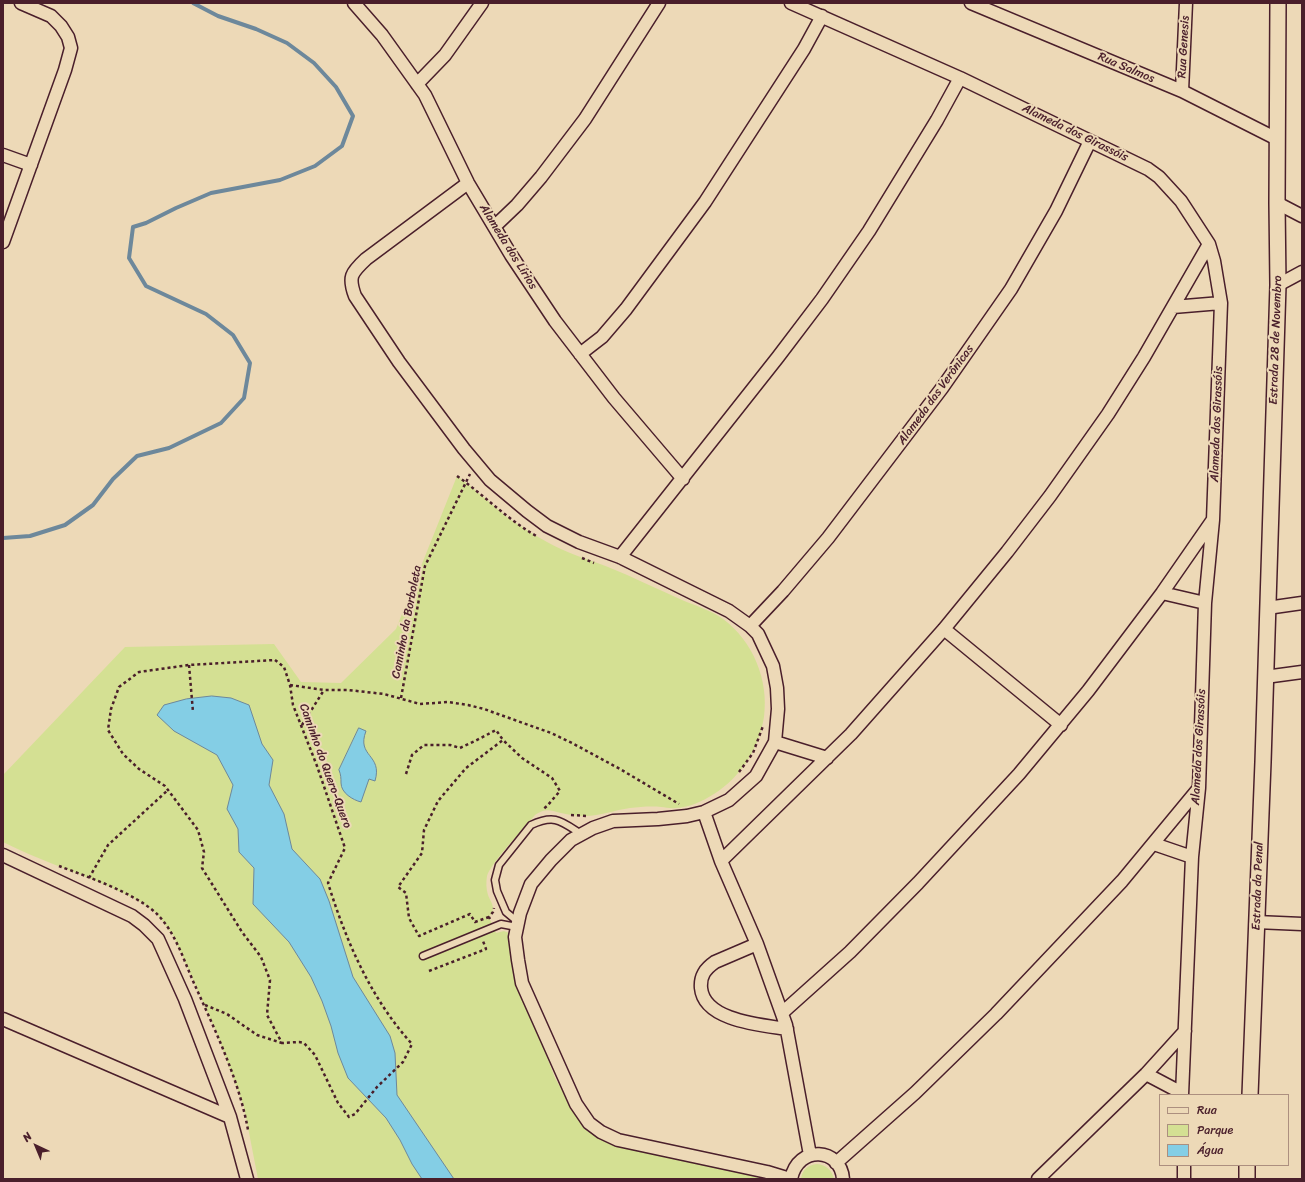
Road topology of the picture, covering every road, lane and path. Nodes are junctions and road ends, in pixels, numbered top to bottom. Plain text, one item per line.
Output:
1 (21, 3) edge
2 (354, 3) edge
3 (482, 3) edge
4 (659, 3) edge
5 (792, 3) edge
6 (971, 3) edge
7 (1186, 3) edge
8 (1278, 3) edge
9 (822, 16) junction
10 (960, 78) junction
11 (417, 84) junction
12 (1182, 91) junction
13 (1277, 139) junction
14 (1090, 141) junction
15 (3, 155) edge
16 (31, 165) junction
17 (468, 183) junction
18 (1277, 203) junction
19 (1302, 216) edge
20 (495, 226) junction
21 (3, 242) edge
22 (1209, 244) junction
23 (1302, 272) edge
24 (1278, 285) junction
25 (1221, 303) junction
26 (1172, 307) junction
27 (580, 354) junction
28 (476, 463) junction
29 (456, 476) dead end
30 (683, 479) junction
31 (466, 483) junction
32 (1213, 520) junction
33 (541, 538) dead end
34 (620, 557) junction
35 (580, 558) dead end
36 (601, 565) dead end
37 (1162, 593) junction
38 (1205, 602) junction
39 (1302, 604) edge
40 (1267, 608) junction
41 (750, 626) junction
42 (944, 629) junction
43 (189, 665) junction
44 (1302, 672) edge
45 (1265, 677) junction
46 (290, 685) junction
47 (324, 690) junction
48 (401, 698) junction
49 (193, 712) dead end
50 (764, 720) dead end
51 (1061, 724) junction
52 (301, 725) junction
53 (503, 740) junction
54 (775, 742) junction
55 (827, 758) junction
56 (406, 774) dead end
57 (736, 776) dead end
58 (1199, 788) junction
59 (168, 790) junction
60 (675, 808) dead end
61 (549, 810) dead end
62 (704, 812) junction
63 (567, 814) dead end
64 (592, 815) dead end
65 (581, 834) junction
66 (1154, 844) junction
67 (3, 855) edge
68 (1192, 857) junction
69 (721, 861) junction
70 (89, 878) dead end
71 (494, 906) dead end
72 (489, 917) junction
73 (1256, 922) junction
74 (1302, 924) edge
75 (518, 925) junction
76 (493, 927) junction
77 (757, 944) junction
78 (423, 956) dead end
79 (429, 971) dead end
80 (205, 1005) dead end
81 (782, 1013) junction
82 (3, 1019) edge
83 (787, 1029) junction
84 (1185, 1031) junction
85 (282, 1043) junction
86 (1146, 1074) junction
87 (1182, 1094) edge
88 (1250, 1094) edge
89 (230, 1117) junction
90 (810, 1155) junction
91 (836, 1163) junction
92 (1184, 1166) edge
93 (1248, 1166) edge
94 (246, 1179) edge
95 (791, 1179) edge
96 (843, 1179) edge
97 (1038, 1179) edge
98 (1184, 1179) edge
99 (1247, 1179) edge

1 - 16 street
2 - 11 street, Alameda dos Lírios
3 - 11 street
4 - 20 street
5 - 9 street, Alameda dos Girassóis
6 - 12 street, Rua Salmos
7 - 12 street, Rua Genesis
8 - 13 street, Estrada 28 de Novembro
9 - 10 street, Alameda dos Girassóis
9 - 27 street
10 - 14 street, Alameda dos Girassóis
10 - 30 street
11 - 17 street, Alameda dos Lírios
12 - 13 street, Rua Salmos
13 - 18 street, Estrada 28 de Novembro
14 - 22 street, Alameda dos Girassóis
14 - 41 street, Alameda das Verônicas
15 - 16 street
16 - 21 street
17 - 20 street, Alameda dos Lírios
17 - 28 street
18 - 19 street
18 - 24 street, Estrada 28 de Novembro
20 - 27 street, Alameda dos Lírios
22 - 25 street, Alameda dos Girassóis
22 - 26 street
23 - 24 street
24 - 40 street, Estrada 28 de Novembro
25 - 26 street
25 - 32 street, Alameda dos Girassóis
26 - 42 street
27 - 30 street, Alameda dos Lírios
28 - 31 path, Caminho da Borboleta
28 - 34 street
29 - 31 path
30 - 34 street
31 - 33 path
31 - 48 path, Caminho da Borboleta
32 - 37 street
32 - 38 street, Alameda dos Girassóis
34 - 41 street
35 - 36 path
37 - 38 street
37 - 51 street
38 - 58 street, Alameda dos Girassóis
39 - 40 street
40 - 45 street, Estrada 28 de Novembro
41 - 54 street
42 - 51 street
42 - 55 street
43 - 46 path, Caminho do Quero-Quero
43 - 49 path
43 - 59 path, Caminho do Quero-Quero
44 - 45 street
45 - 73 street, Estrada da Penal
46 - 47 path
46 - 52 path, Caminho do Quero-Quero
47 - 48 path
47 - 52 path
48 - 60 path
50 - 57 path
51 - 81 street
52 - 85 path, Caminho do Quero-Quero
53 - 56 path
53 - 61 path
53 - 72 path
54 - 55 street
54 - 62 street
55 - 69 street
58 - 66 street
58 - 68 street, Alameda dos Girassóis
59 - 70 path
59 - 85 path, Caminho do Quero-Quero
62 - 65 street
62 - 69 street
63 - 64 path
65 - 75 street
65 - 75 lane
66 - 68 street
66 - 91 street
67 - 89 street
68 - 84 street, Alameda dos Girassóis
69 - 77 street
71 - 72 path
72 - 76 path
73 - 74 street
73 - 88 street, Estrada da Penal
75 - 76 lane
75 - 95 street
76 - 78 lane
76 - 79 path
77 - 81 street
77 - 83 street
80 - 85 path
81 - 83 street
82 - 89 street
83 - 90 street
84 - 86 street
84 - 87 street, Alameda dos Girassóis
86 - 87 street
86 - 97 street
89 - 94 street
90 - 91 street
90 - 95 street
91 - 96 street
92 - 98 street
93 - 99 street

